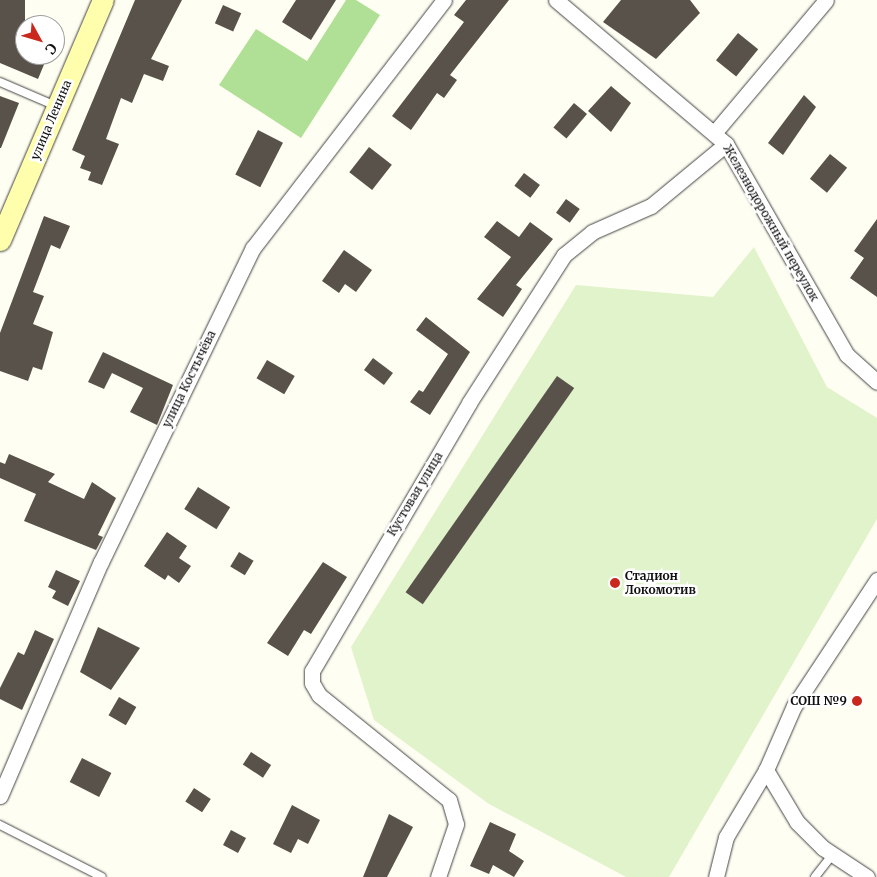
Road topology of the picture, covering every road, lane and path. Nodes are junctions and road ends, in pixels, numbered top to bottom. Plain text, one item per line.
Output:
1 (103, 0) edge
2 (444, 0) edge
3 (556, 0) edge
4 (826, 0) edge
5 (0, 82) edge
6 (57, 106) junction
7 (715, 132) junction
8 (726, 144) junction
9 (0, 240) edge
10 (877, 382) edge
11 (877, 580) edge
12 (766, 770) junction
13 (0, 796) edge
14 (0, 825) edge
15 (833, 854) junction
16 (102, 877) edge
17 (438, 877) edge
18 (716, 877) edge
19 (815, 877) edge
20 (867, 877) edge

1 - 6 main road, улица Ленина
2 - 13 street, улица Костычёва
3 - 7 street, Железнодорожный переулок
4 - 7 street
5 - 6 lane
6 - 9 main road, улица Ленина
7 - 8 street, Железнодорожный переулок
8 - 10 street, Железнодорожный переулок
8 - 17 street, Кустовая улица
11 - 12 street
12 - 15 street
12 - 18 street
14 - 16 lane
15 - 19 lane
15 - 20 street

